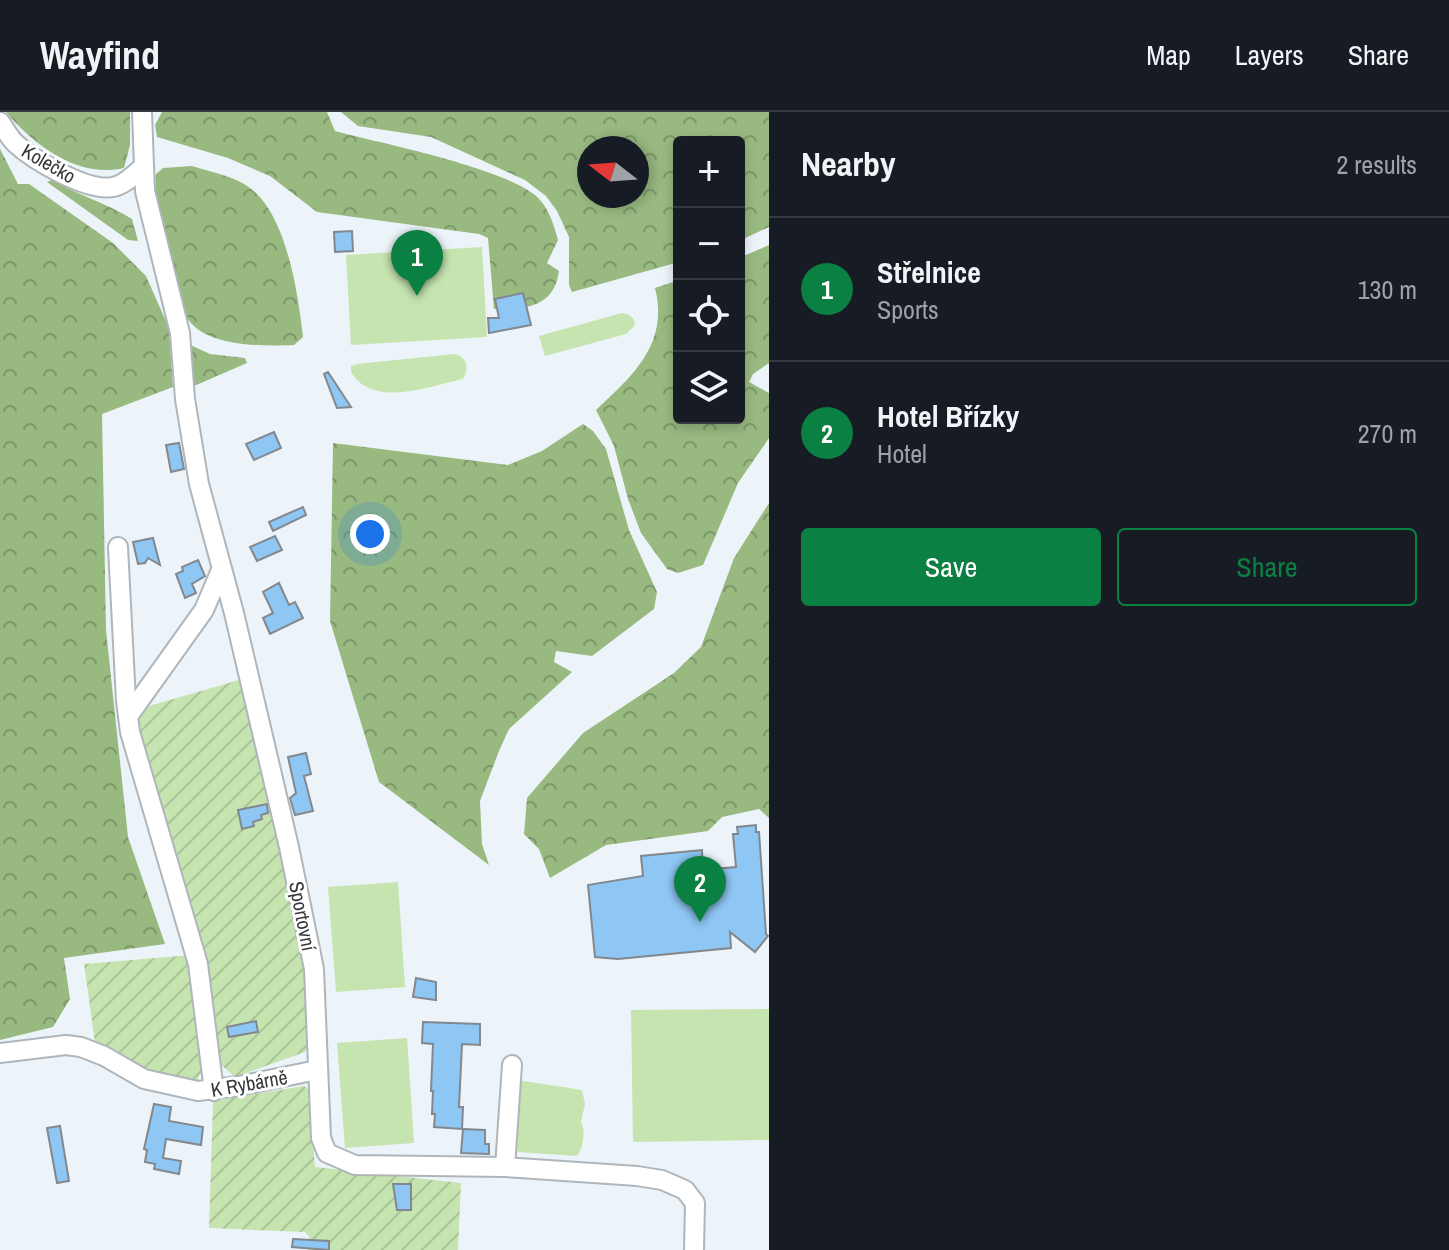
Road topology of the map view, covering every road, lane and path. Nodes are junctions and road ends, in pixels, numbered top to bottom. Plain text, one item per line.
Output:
1 (142, 112) edge
2 (0, 122) edge
3 (144, 166) junction
4 (118, 547) dead end
5 (221, 570) junction
6 (129, 715) junction
7 (0, 1053) edge
8 (512, 1065) dead end
9 (317, 1070) junction
10 (214, 1091) junction
11 (505, 1167) junction
12 (694, 1250) edge

1 - 3 street
2 - 3 street, Kolečko
3 - 5 street, Sportovní
4 - 6 street
5 - 6 street
5 - 9 street, Sportovní
6 - 10 street
7 - 10 street, K Rybárně
8 - 11 street
9 - 10 street, K Rybárně
9 - 11 street, Sportovní
11 - 12 street, Sportovní

